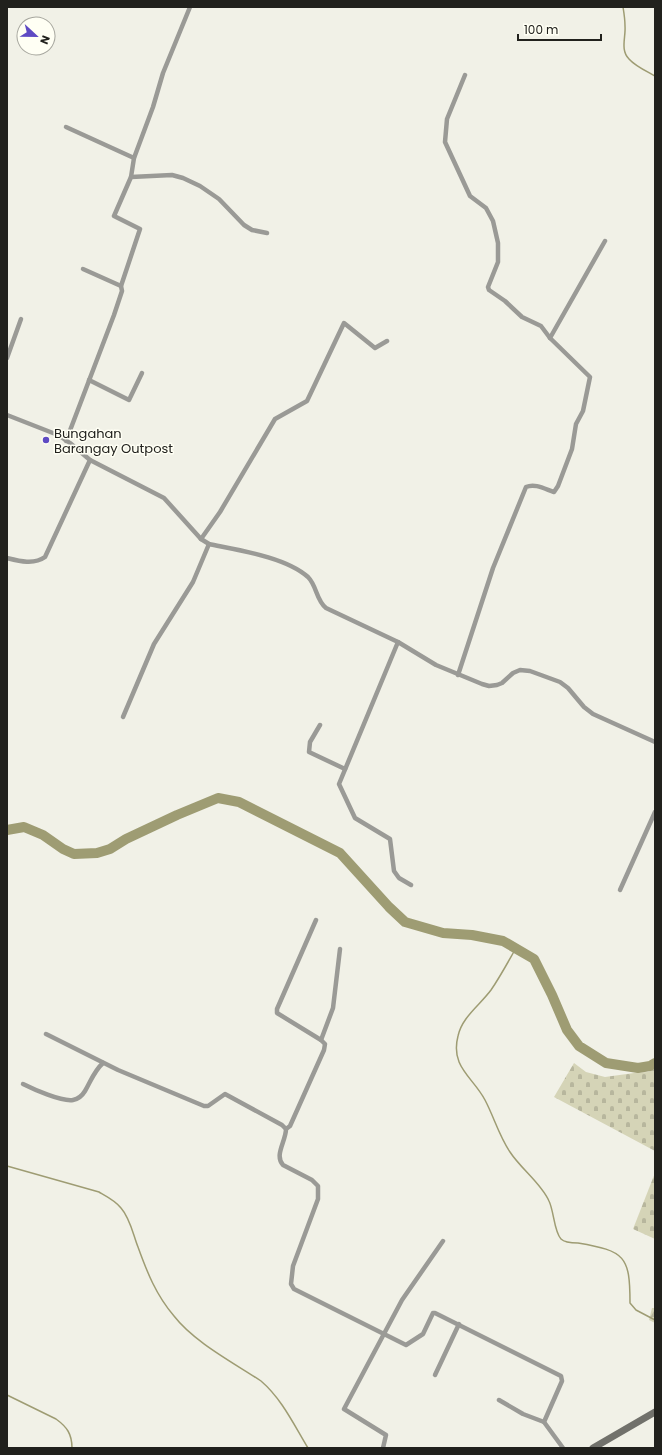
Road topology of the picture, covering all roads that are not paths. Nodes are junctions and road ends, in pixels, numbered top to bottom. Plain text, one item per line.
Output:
1 (190, 7) edge
2 (465, 75) dead end
3 (66, 127) dead end
4 (134, 158) junction
5 (131, 177) junction
6 (266, 233) dead end
7 (605, 241) dead end
8 (83, 269) dead end
9 (122, 286) junction
10 (21, 319) dead end
11 (550, 338) junction
12 (387, 341) dead end
13 (7, 358) edge
14 (142, 373) dead end
15 (89, 380) junction
16 (7, 415) edge
17 (66, 441) junction
18 (90, 460) junction
19 (201, 539) junction
20 (209, 544) junction
21 (7, 558) edge
22 (398, 642) junction
23 (458, 675) junction
24 (123, 717) dead end
25 (320, 725) dead end
26 (655, 742) edge
27 (345, 769) junction
28 (655, 812) edge
29 (411, 885) dead end
30 (620, 890) dead end
31 (316, 920) dead end
32 (340, 949) dead end
33 (46, 1034) dead end
34 (321, 1040) junction
35 (103, 1063) junction
36 (23, 1084) dead end
37 (286, 1129) junction
38 (443, 1240) dead end
39 (459, 1324) junction
40 (383, 1333) junction
41 (434, 1375) dead end
42 (498, 1400) dead end
43 (655, 1412) edge
44 (544, 1422) junction
45 (384, 1448) edge
46 (564, 1448) edge
47 (593, 1448) edge

1 - 4 street
2 - 11 street
3 - 4 street
4 - 5 street
5 - 6 street
5 - 9 street
7 - 11 street
8 - 9 street
9 - 15 street
10 - 13 street
11 - 23 street
12 - 19 street
14 - 15 street
15 - 17 street
16 - 17 street
17 - 18 street
18 - 19 street
18 - 21 street
19 - 20 street
20 - 22 street
20 - 24 street
22 - 23 street
22 - 27 street
23 - 26 street
25 - 27 street
27 - 29 street
28 - 30 street
31 - 34 street
32 - 34 street
33 - 35 street
34 - 37 street
35 - 36 street
35 - 37 street
37 - 40 street
38 - 40 street
39 - 40 street
39 - 41 street
39 - 44 street
40 - 45 street
42 - 44 street
43 - 47 main road
44 - 46 street

